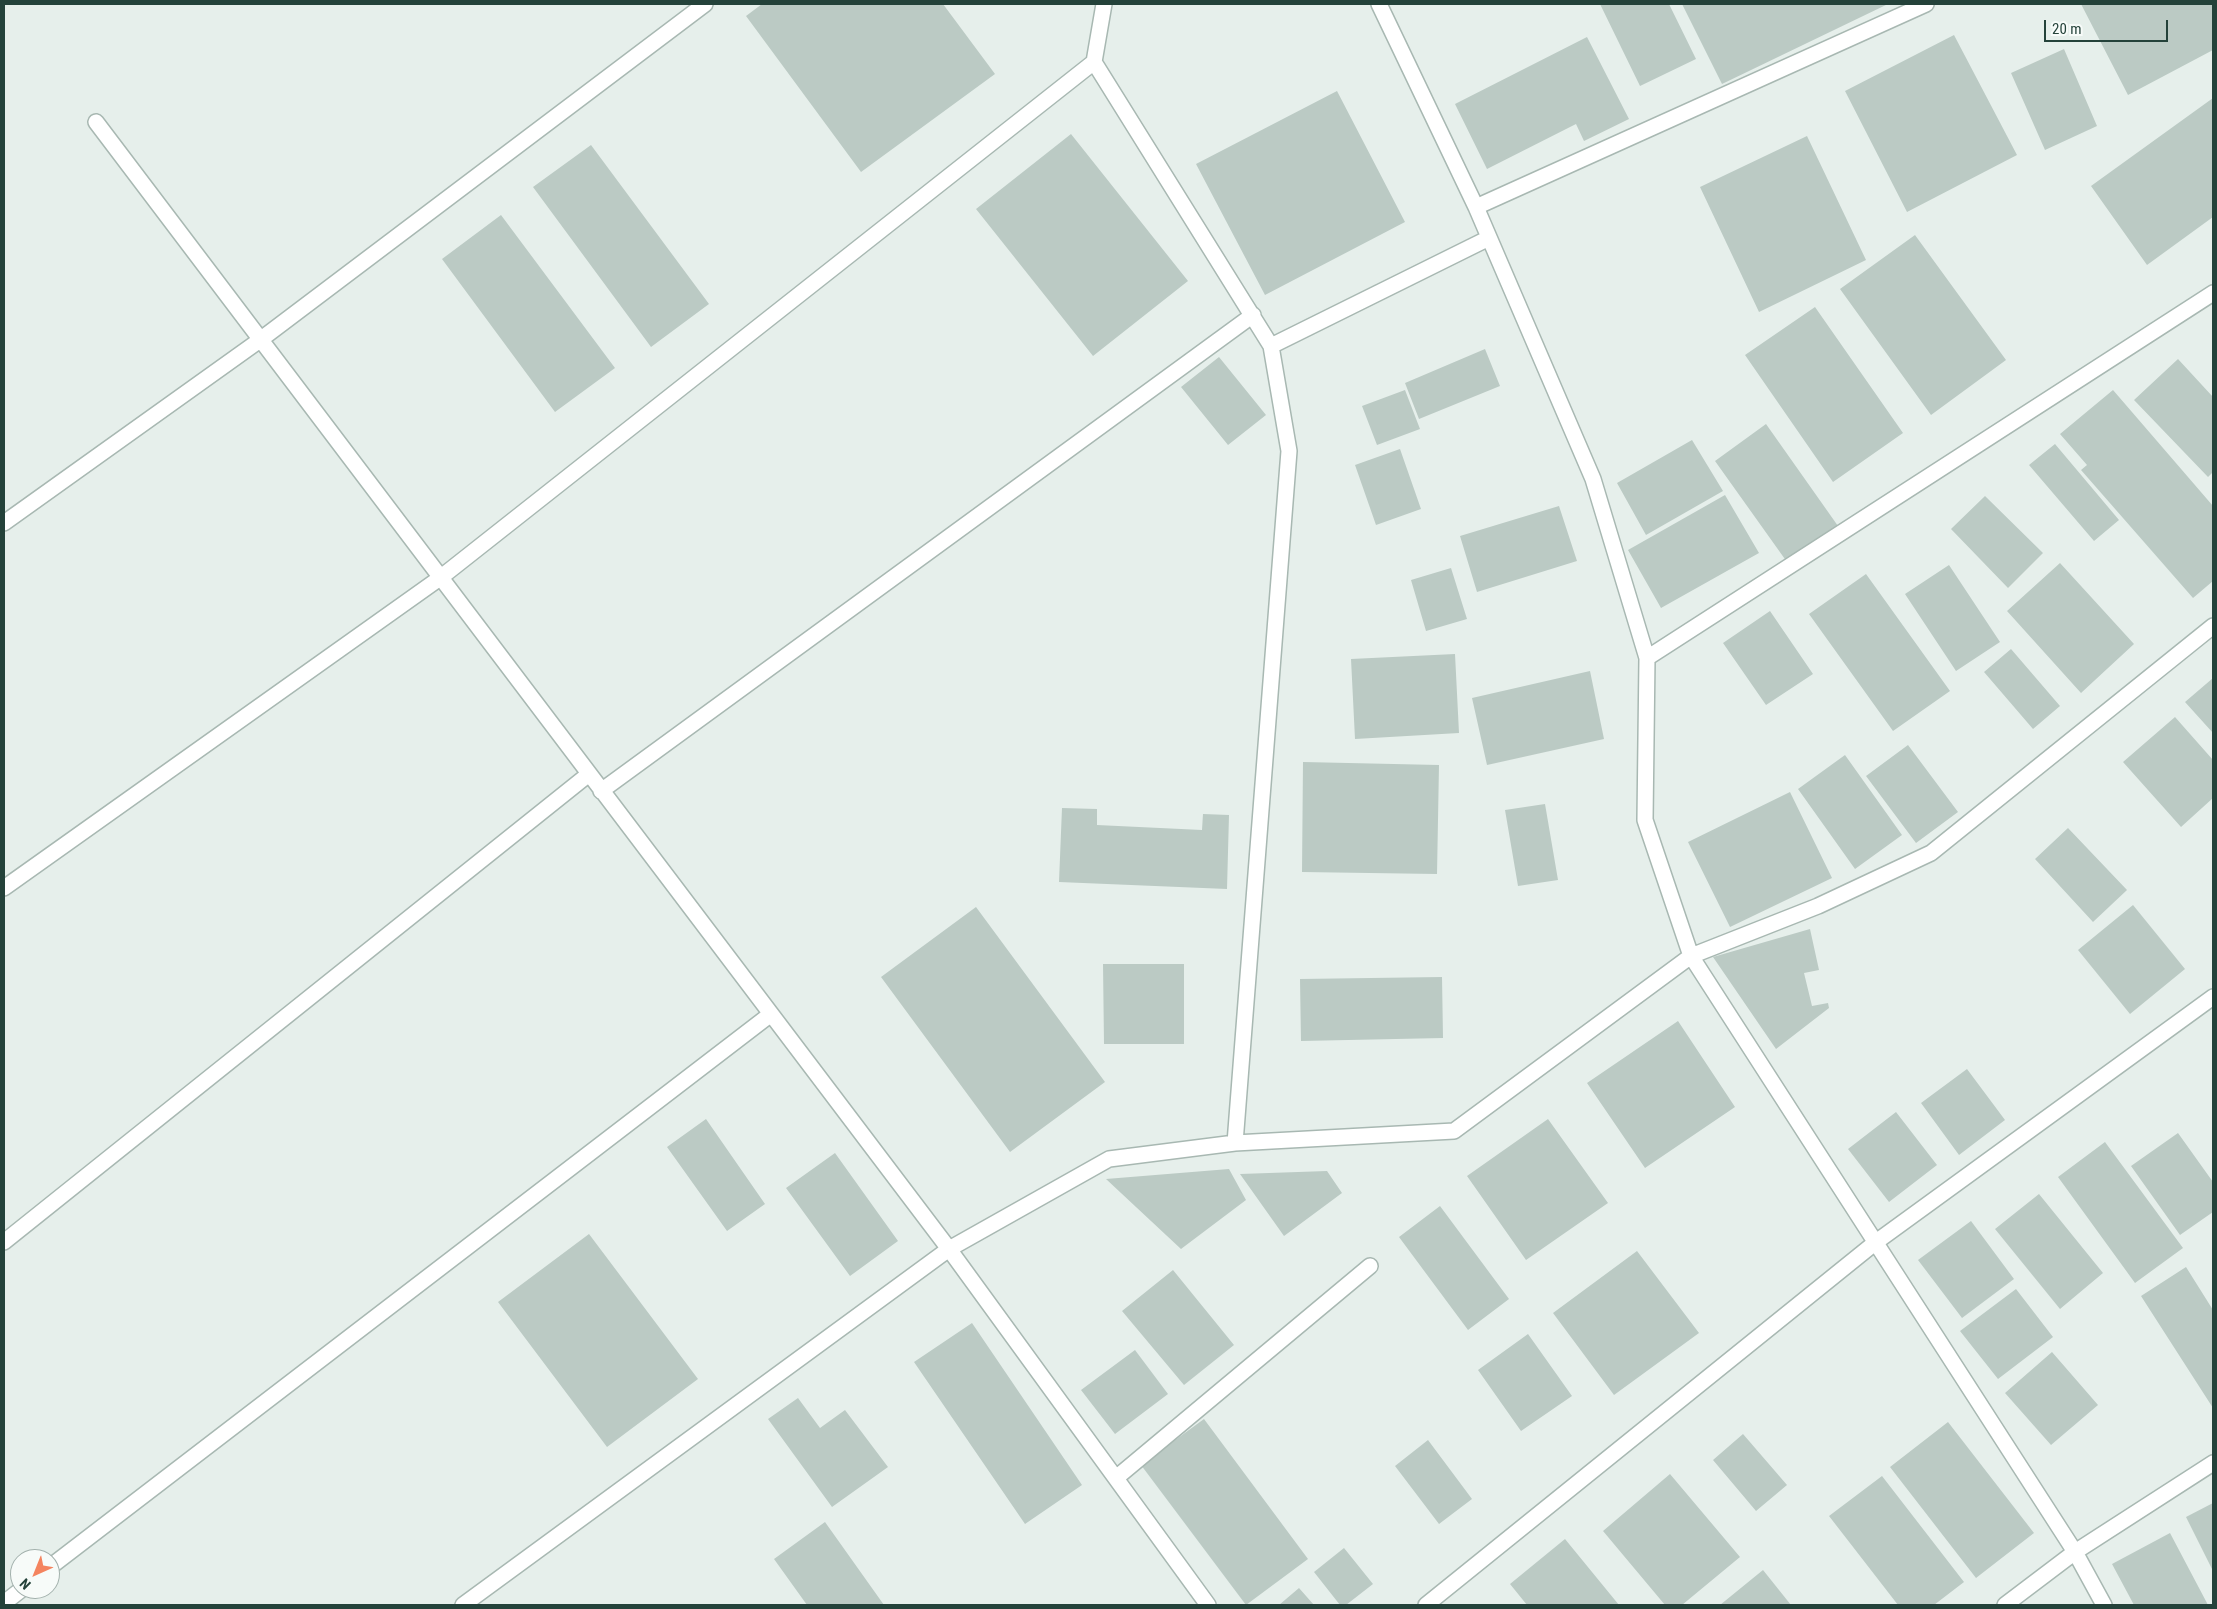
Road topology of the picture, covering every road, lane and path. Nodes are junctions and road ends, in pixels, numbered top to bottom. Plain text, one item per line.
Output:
1 (705, 4) edge
2 (1104, 4) edge
3 (1379, 4) edge
4 (1926, 4) edge
5 (1094, 62) junction
6 (96, 122) dead end
7 (1476, 207) junction
8 (1489, 238) junction
9 (2213, 292) edge
10 (1253, 316) junction
11 (260, 340) junction
12 (1271, 346) junction
13 (4, 523) edge
14 (440, 578) junction
15 (2213, 626) edge
16 (1647, 658) junction
17 (589, 774) junction
18 (602, 791) junction
19 (4, 888) edge
20 (1691, 956) junction
21 (2213, 997) edge
22 (771, 1014) junction
23 (1235, 1143) junction
24 (4, 1242) edge
25 (1876, 1242) junction
26 (949, 1250) junction
27 (1370, 1266) dead end
28 (2213, 1463) edge
29 (1116, 1478) junction
30 (2075, 1552) junction
31 (60, 1559) edge
32 (463, 1605) edge
33 (1208, 1605) edge
34 (1426, 1605) edge
35 (2005, 1605) edge
36 (2104, 1605) edge

1 - 11 street
2 - 5 street
3 - 7 street
4 - 7 street
5 - 10 street
5 - 14 street
6 - 11 street
7 - 8 street
8 - 12 street
8 - 16 street
9 - 16 street
10 - 12 street
10 - 18 street
11 - 13 street
11 - 14 street
12 - 23 street
14 - 17 street
14 - 19 street
15 - 20 street
16 - 20 street
17 - 18 street
17 - 24 street
18 - 22 street
20 - 23 street
20 - 25 street
21 - 25 street
22 - 26 street
22 - 31 street
23 - 26 street
25 - 30 street
25 - 34 street
26 - 29 street
26 - 32 street
27 - 29 street
28 - 30 street
29 - 33 street
30 - 35 street
30 - 36 street

